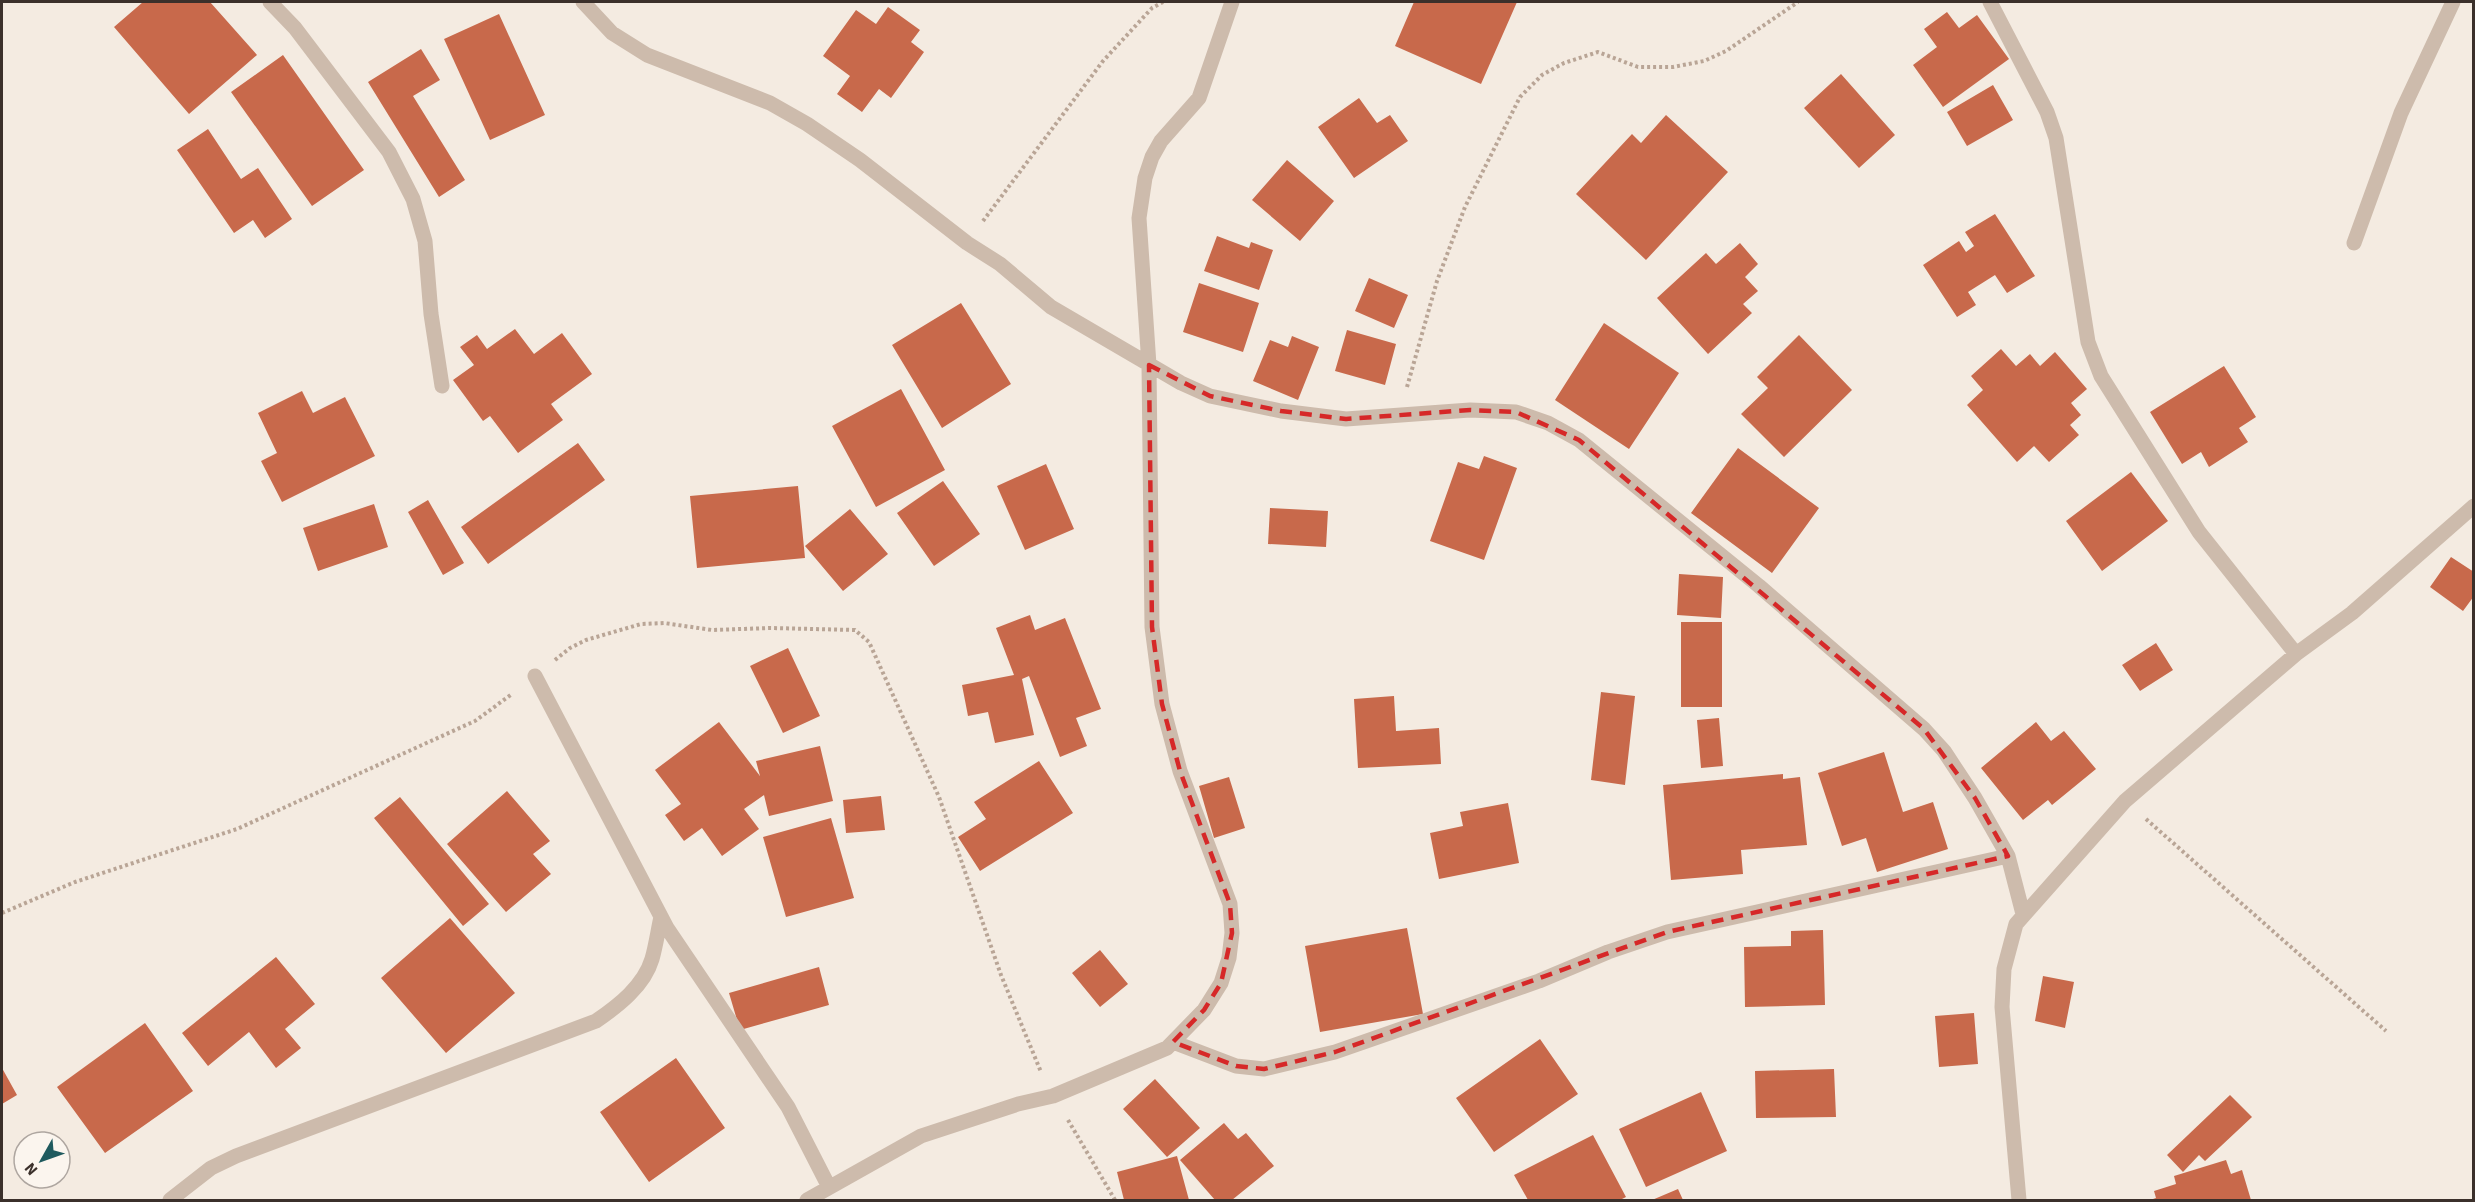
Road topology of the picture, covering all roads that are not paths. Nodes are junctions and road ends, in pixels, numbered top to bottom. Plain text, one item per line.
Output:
1 (270, 2) edge
2 (584, 2) edge
3 (1232, 2) edge
4 (1990, 2) edge
5 (2453, 2) edge
6 (2354, 243) dead end
7 (1149, 365) junction
8 (442, 386) dead end
9 (2474, 506) edge
10 (2296, 654) junction
11 (535, 676) dead end
12 (2008, 856) junction
13 (2023, 914) junction
14 (660, 917) junction
15 (1173, 1042) junction
16 (829, 1187) junction
17 (170, 1200) edge
18 (807, 1200) edge
19 (2019, 1200) edge

1 - 8 street
2 - 7 street
3 - 7 street
4 - 10 street
5 - 6 street
7 - 12 street
7 - 15 street
9 - 10 street
10 - 13 street
11 - 14 street
12 - 13 street
12 - 15 street
13 - 19 street
14 - 16 street
14 - 17 street
15 - 16 street
16 - 18 street

